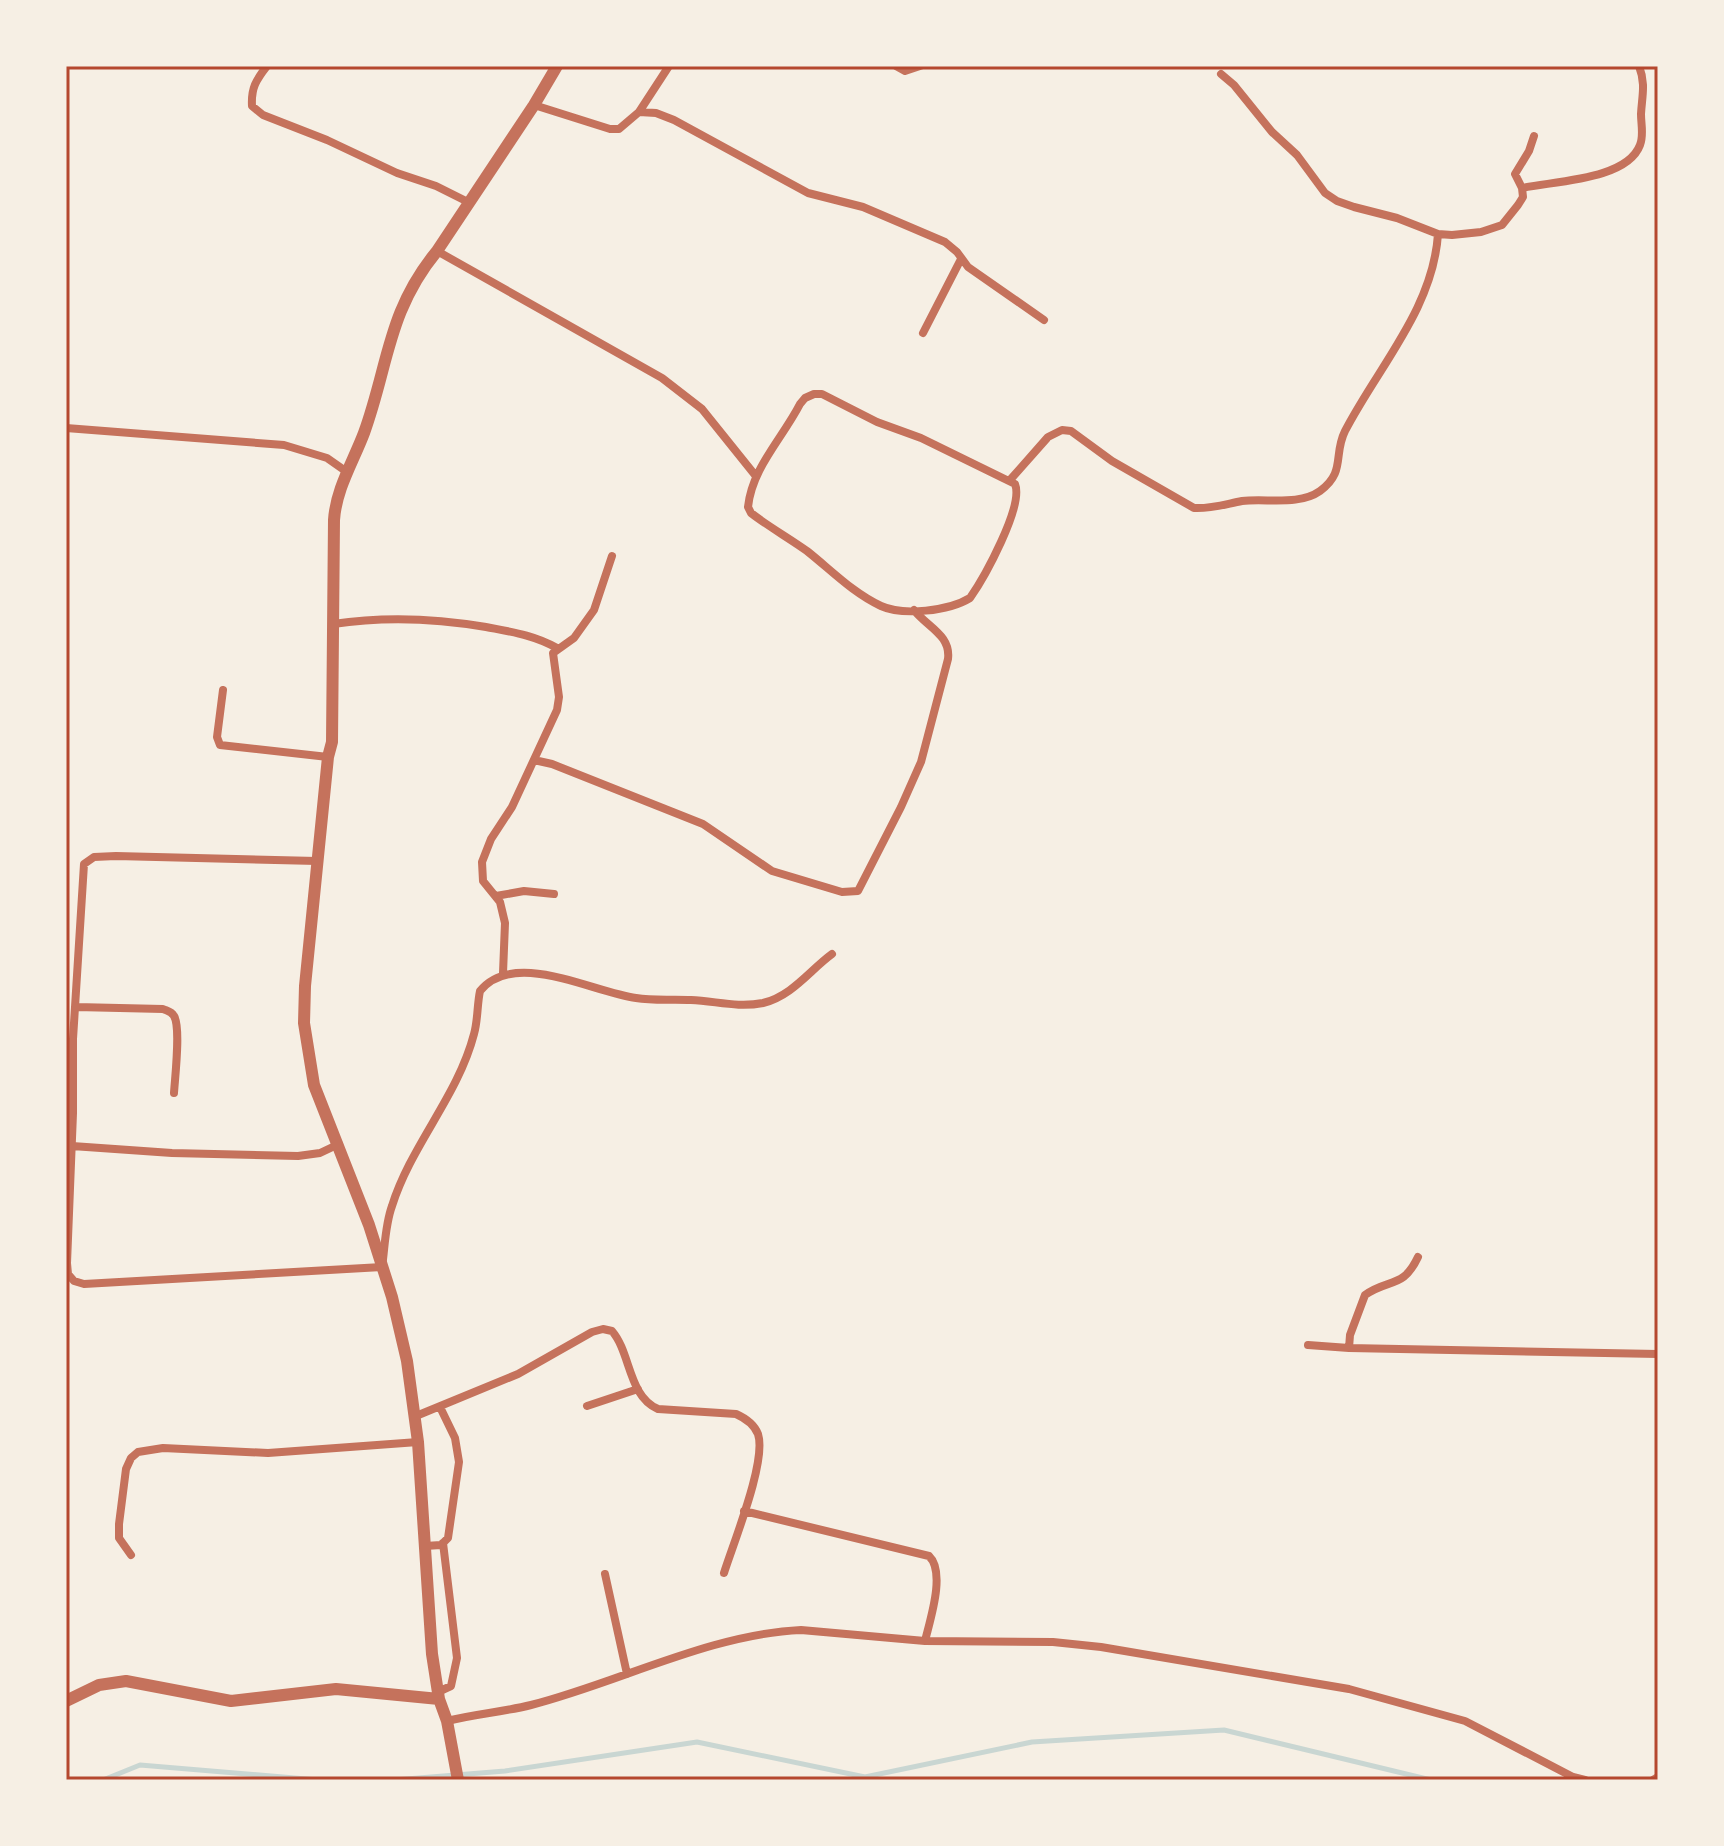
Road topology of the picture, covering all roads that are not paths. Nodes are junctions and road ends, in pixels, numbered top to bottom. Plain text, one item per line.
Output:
1 (267, 66) edge
2 (557, 66) edge
3 (669, 66) edge
4 (896, 66) edge
5 (920, 66) edge
6 (1639, 66) edge
7 (1221, 74) dead end
8 (534, 105) junction
9 (639, 112) junction
10 (1534, 136) dead end
11 (1522, 188) junction
12 (468, 202) junction
13 (1438, 234) junction
14 (437, 251) junction
15 (961, 259) junction
16 (1044, 320) dead end
17 (923, 333) dead end
18 (66, 428) edge
19 (347, 472) junction
20 (755, 475) junction
21 (1010, 480) junction
22 (612, 556) dead end
23 (914, 610) junction
24 (333, 624) junction
25 (557, 648) junction
26 (223, 690) dead end
27 (328, 757) junction
28 (534, 760) junction
29 (317, 861) junction
30 (554, 894) dead end
31 (496, 896) junction
32 (832, 954) dead end
33 (503, 973) junction
34 (76, 1007) junction
35 (174, 1093) dead end
36 (339, 1144) junction
37 (72, 1146) junction
38 (1418, 1257) dead end
39 (382, 1267) junction
40 (1308, 1345) dead end
41 (1349, 1348) junction
42 (1658, 1354) edge
43 (638, 1389) junction
44 (587, 1406) dead end
45 (440, 1407) junction
46 (416, 1416) junction
47 (418, 1442) junction
48 (744, 1511) junction
49 (443, 1543) junction
50 (425, 1546) junction
51 (131, 1555) dead end
52 (724, 1573) dead end
53 (605, 1574) dead end
54 (925, 1641) junction
55 (627, 1674) junction
56 (439, 1695) junction
57 (66, 1701) edge
58 (447, 1721) junction
59 (1658, 1777) edge
60 (458, 1780) edge
61 (1585, 1780) edge
62 (1653, 1780) edge

1 - 12 street
2 - 8 street
3 - 9 street
4 - 5 street
6 - 11 street
7 - 13 street
8 - 9 street
8 - 12 street
9 - 15 street
10 - 11 street
11 - 13 street
12 - 14 street
13 - 21 street
14 - 19 street
14 - 20 street
15 - 16 street
15 - 17 street
18 - 19 street
19 - 24 street
20 - 21 street
20 - 23 street
21 - 23 street
22 - 25 street
23 - 28 street
24 - 25 street
24 - 27 street
25 - 28 street
26 - 27 street
27 - 29 street
28 - 31 street
29 - 34 street
29 - 36 street
30 - 31 street
31 - 33 street
32 - 33 street
33 - 39 street
34 - 35 street
34 - 37 street
36 - 37 street
36 - 39 street
37 - 39 street
38 - 41 street
39 - 46 street
40 - 41 street
41 - 42 street
43 - 44 street
43 - 45 street
43 - 48 street
45 - 46 street
45 - 49 street
46 - 47 street
47 - 50 street
47 - 51 street
48 - 52 street
48 - 54 street
49 - 50 street
49 - 56 street
50 - 56 street
53 - 55 street
54 - 55 street
54 - 61 street
55 - 58 street
56 - 57 street
56 - 58 street
58 - 60 street
59 - 62 street

